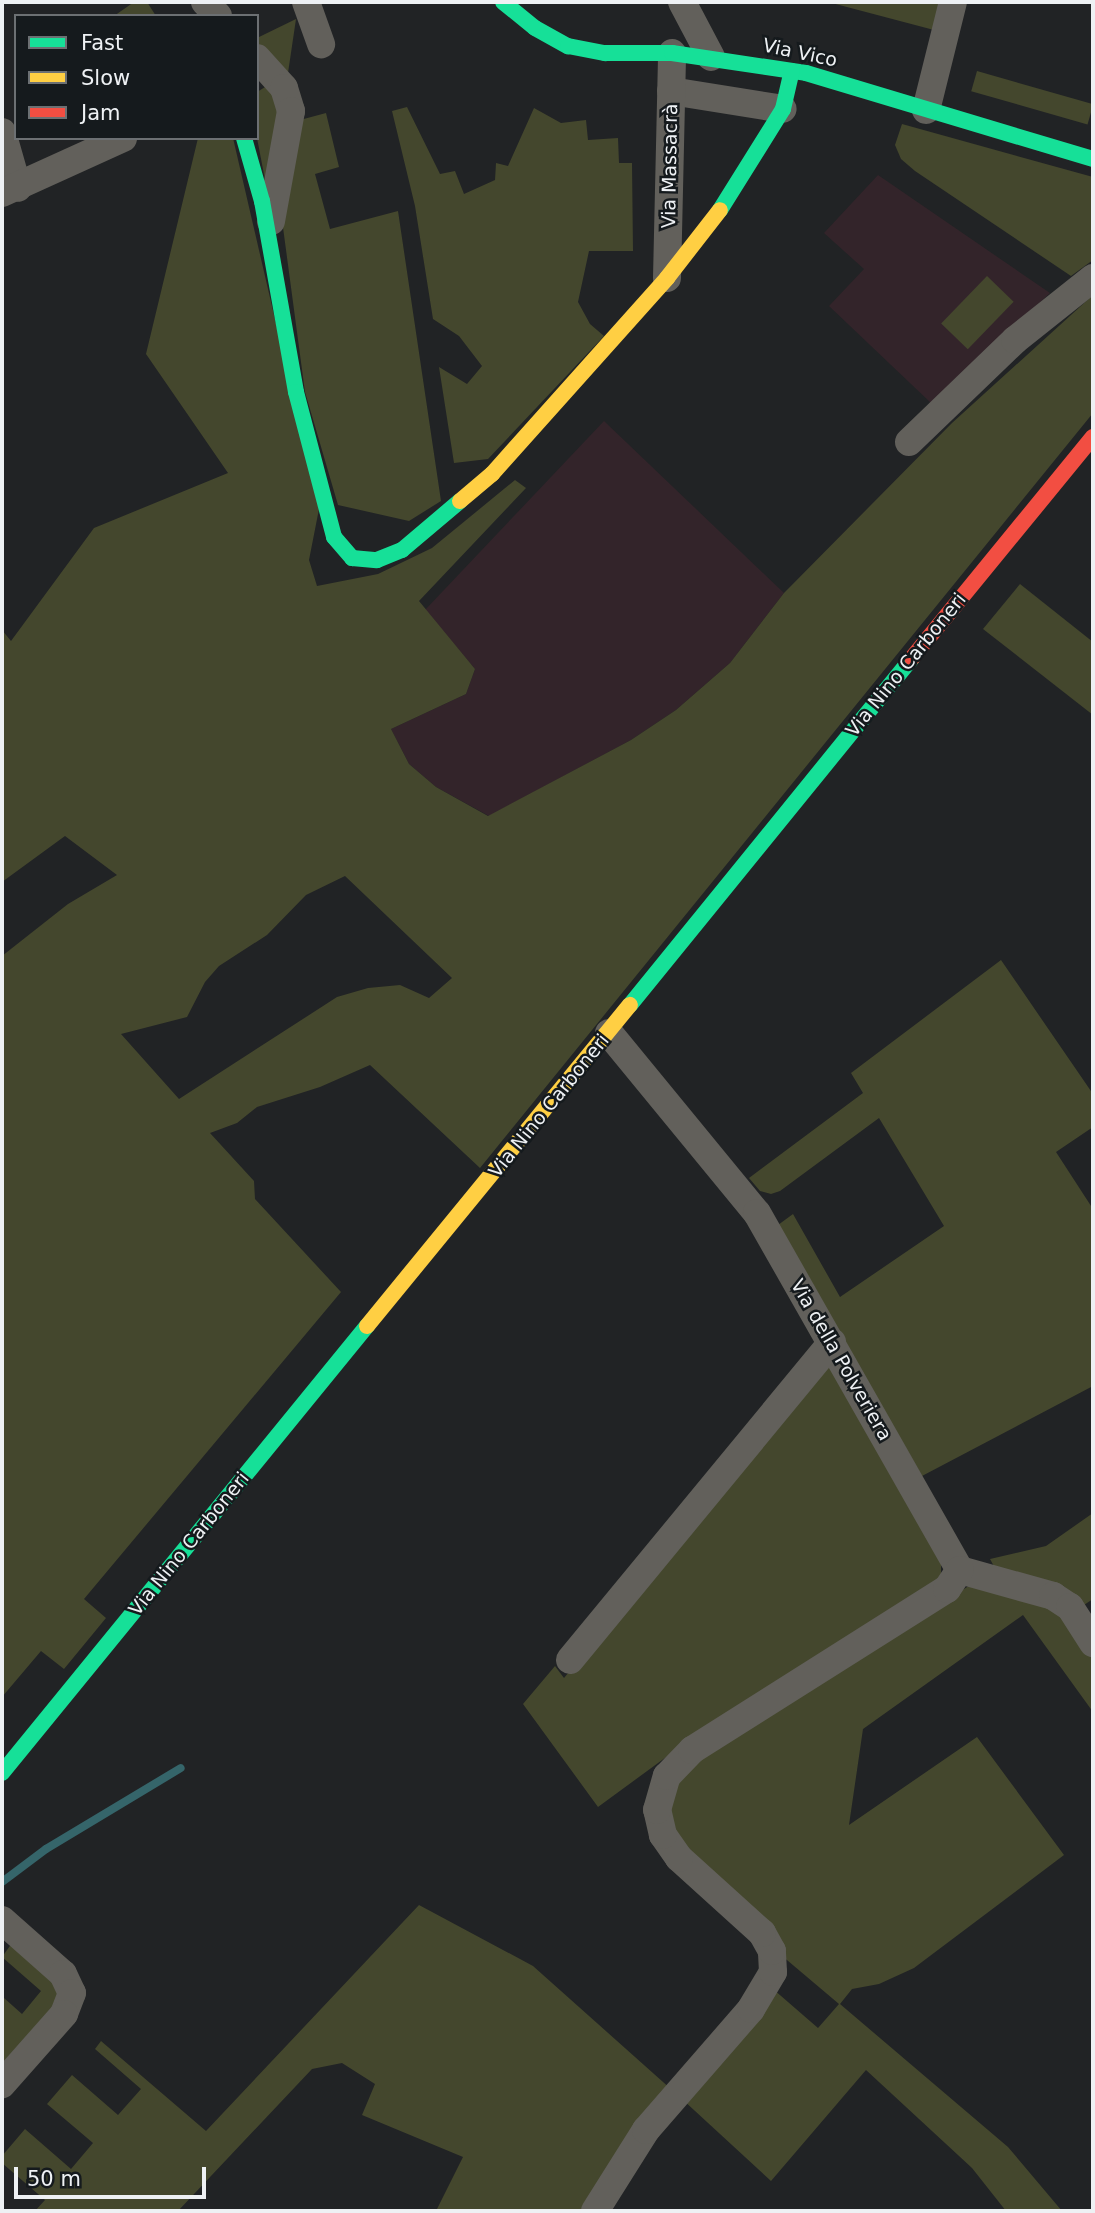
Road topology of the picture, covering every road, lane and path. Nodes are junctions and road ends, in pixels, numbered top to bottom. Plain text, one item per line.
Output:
1 (306, 2) edge
2 (503, 2) edge
3 (682, 2) edge
4 (953, 2) edge
5 (321, 44) dead end
6 (672, 53) junction
7 (711, 57) junction
8 (259, 60) edge
9 (792, 71) junction
10 (671, 91) junction
11 (783, 109) junction
12 (926, 110) junction
13 (2, 132) edge
14 (118, 140) edge
15 (244, 140) edge
16 (1093, 159) edge
17 (10, 191) edge
18 (269, 244) junction
19 (667, 278) junction
20 (1093, 278) edge
21 (1093, 437) edge
22 (909, 442) dead end
23 (609, 1033) junction
24 (832, 1342) junction
25 (960, 1570) junction
26 (1093, 1643) edge
27 (570, 1660) dead end
28 (2, 1773) edge
29 (2, 1920) edge
30 (2, 2084) edge
31 (595, 2211) edge

1 - 5 street
2 - 6 street, Via Vico
3 - 7 street
4 - 12 street
6 - 7 street, Via Vico
6 - 10 street, Via Massacrà
7 - 9 street, Via Vico
8 - 18 street
9 - 11 street
9 - 12 street, Via Vico
10 - 11 street
10 - 19 street, Via Massacrà
11 - 19 street
12 - 16 street, Via Vico
13 - 17 street
14 - 17 street
15 - 18 street
18 - 19 street
20 - 22 street
21 - 23 street, Via Nino Carboneri
23 - 24 street, Via della Polveriera
23 - 28 street, Via Nino Carboneri
24 - 25 street, Via della Polveriera
24 - 27 street
25 - 26 street
25 - 31 street
29 - 30 street

